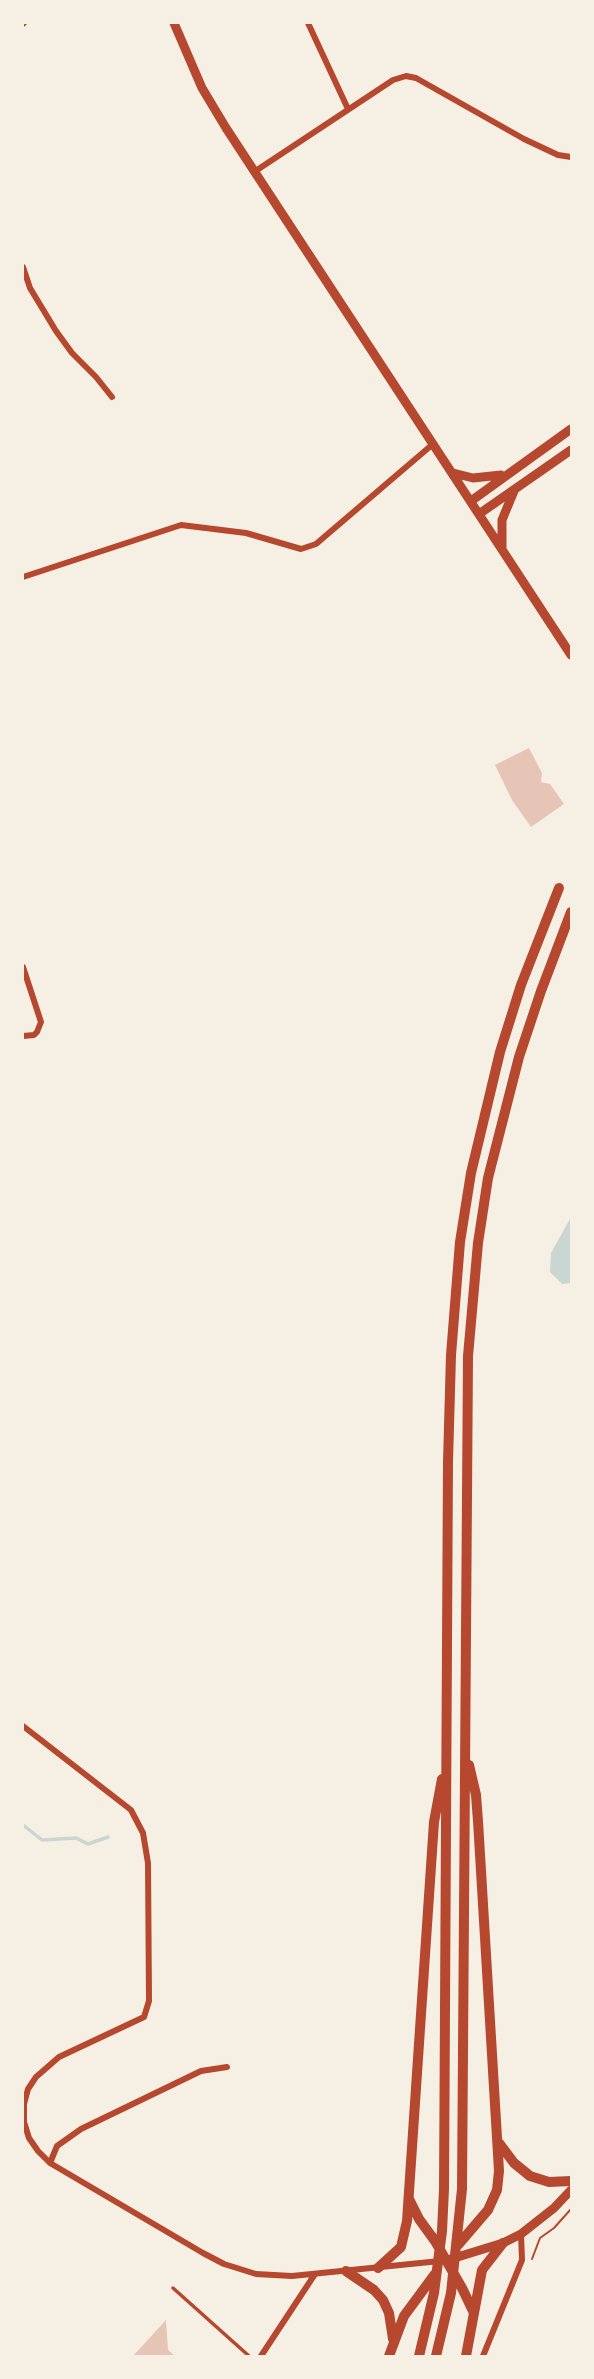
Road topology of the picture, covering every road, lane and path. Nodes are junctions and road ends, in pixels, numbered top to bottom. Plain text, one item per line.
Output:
1 (174, 23) edge
2 (308, 23) edge
3 (348, 109) junction
4 (571, 157) edge
5 (254, 172) junction
6 (23, 267) edge
7 (112, 397) dead end
8 (571, 429) edge
9 (552, 443) junction
10 (433, 444) junction
11 (571, 450) edge
12 (562, 457) junction
13 (452, 473) junction
14 (505, 475) junction
15 (515, 489) junction
16 (471, 501) junction
17 (479, 513) junction
18 (502, 550) junction
19 (23, 577) edge
20 (571, 655) edge
21 (559, 888) dead end
22 (571, 912) edge
23 (23, 967) edge
24 (23, 1036) edge
25 (23, 1726) edge
26 (464, 1745) junction
27 (447, 1753) junction
28 (227, 2067) dead end
29 (499, 2143) junction
30 (50, 2163) junction
31 (571, 2181) edge
32 (571, 2190) edge
33 (408, 2197) junction
34 (571, 2209) edge
35 (521, 2234) junction
36 (503, 2243) junction
37 (446, 2261) junction
38 (520, 2266) junction
39 (378, 2268) junction
40 (346, 2271) junction
41 (315, 2274) junction
42 (173, 2288) dead end
43 (474, 2313) junction
44 (393, 2341) junction
45 (249, 2356) edge
46 (261, 2356) edge
47 (389, 2356) edge
48 (419, 2356) edge
49 (436, 2356) edge
50 (466, 2356) edge
51 (483, 2356) edge

1 - 5 main road
2 - 3 street
3 - 4 street
3 - 5 street
5 - 10 main road
6 - 7 street
8 - 9 main road
9 - 12 main road
9 - 14 main road
10 - 13 main road
10 - 19 street
11 - 12 main road
12 - 15 main road
13 - 14 main road
13 - 16 main road
14 - 16 main road
15 - 17 main road
15 - 18 main road
16 - 17 main road
17 - 18 main road
18 - 20 main road
21 - 27 highway
22 - 26 highway
23 - 24 street
25 - 30 street
26 - 29 highway
26 - 49 highway
27 - 33 highway
27 - 48 highway
28 - 30 street
29 - 31 highway
29 - 37 highway
30 - 41 street
32 - 35 main road
33 - 37 highway
33 - 39 highway
34 - 38 path
35 - 36 main road
35 - 38 street
36 - 37 main road
36 - 43 highway
37 - 39 street
37 - 43 highway
37 - 44 highway
38 - 51 street
39 - 40 street
40 - 41 street
40 - 44 highway
41 - 46 street
42 - 45 lane
43 - 50 highway
44 - 47 highway

